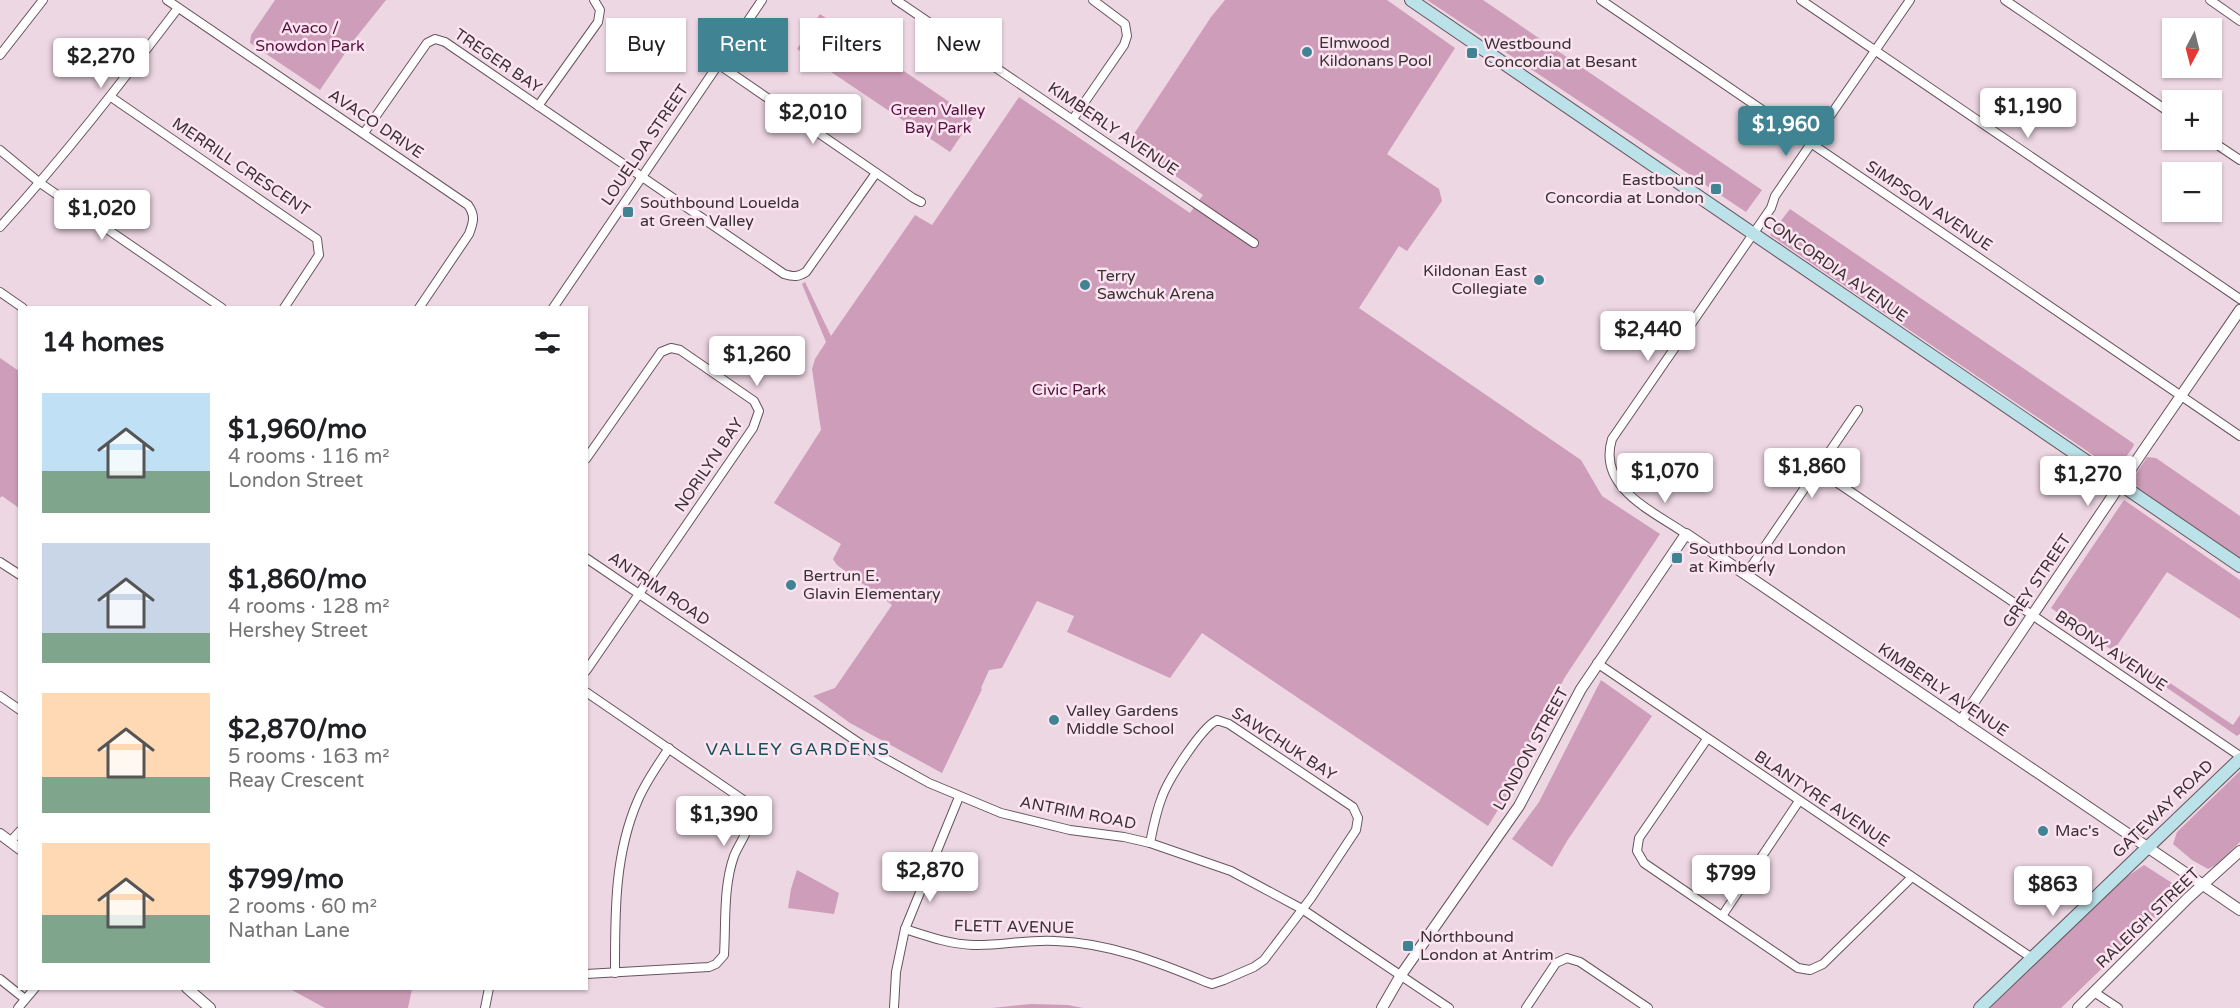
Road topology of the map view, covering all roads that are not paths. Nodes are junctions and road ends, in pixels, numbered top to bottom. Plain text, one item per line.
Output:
1 (43, 0) edge
2 (167, 0) edge
3 (594, 0) edge
4 (762, 0) edge
5 (896, 0) edge
6 (1093, 0) edge
7 (1411, 0) edge
8 (1601, 0) edge
9 (1801, 0) edge
10 (1910, 0) edge
11 (2005, 0) edge
12 (2210, 0) edge
13 (178, 8) junction
14 (750, 18) edge
15 (2240, 21) edge
16 (1876, 51) junction
17 (0, 55) edge
18 (713, 72) edge
19 (730, 72) edge
20 (111, 97) junction
21 (538, 106) junction
22 (2162, 107) edge
23 (1072, 119) junction
24 (364, 133) junction
25 (1812, 144) junction
26 (2222, 148) edge
27 (0, 150) edge
28 (2240, 160) edge
29 (876, 173) junction
30 (642, 176) junction
31 (40, 183) junction
32 (921, 202) dead end
33 (0, 227) edge
34 (1753, 233) junction
35 (1254, 243) dead end
36 (0, 292) edge
37 (2240, 299) edge
38 (20, 306) edge
39 (219, 306) edge
40 (285, 306) edge
41 (420, 306) edge
42 (554, 306) edge
43 (2240, 310) edge
44 (2182, 396) junction
45 (1858, 410) dead end
46 (2240, 436) edge
47 (588, 456) edge
48 (1817, 469) junction
49 (2121, 484) junction
50 (1686, 534) junction
51 (588, 559) edge
52 (0, 562) edge
53 (2240, 566) edge
54 (18, 574) edge
55 (1746, 574) junction
56 (640, 594) junction
57 (2032, 616) junction
58 (1597, 663) junction
59 (588, 668) edge
60 (588, 693) edge
61 (0, 696) edge
62 (18, 709) edge
63 (1961, 721) junction
64 (1707, 739) junction
65 (669, 748) junction
66 (2240, 758) edge
67 (959, 797) junction
68 (1799, 801) junction
69 (0, 834) edge
70 (1150, 843) junction
71 (15, 845) edge
72 (2148, 847) junction
73 (2240, 851) edge
74 (1912, 877) junction
75 (2204, 884) junction
76 (1302, 909) junction
77 (2240, 910) edge
78 (1722, 916) junction
79 (905, 929) junction
80 (2032, 958) junction
81 (615, 973) junction
82 (588, 974) edge
83 (1401, 975) junction
84 (0, 979) edge
85 (32, 990) edge
86 (189, 990) edge
87 (489, 990) edge
88 (2094, 992) junction
89 (25, 999) junction
90 (18, 1008) edge
91 (210, 1008) edge
92 (485, 1008) edge
93 (894, 1008) edge
94 (1382, 1008) edge
95 (1449, 1008) edge
96 (1526, 1008) edge
97 (1648, 1008) edge
98 (1980, 1008) edge
99 (2078, 1008) edge
100 (2118, 1008) edge

1 - 17 street
2 - 13 street, AVACO DRIVE
3 - 21 street
4 - 14 street, LOUELDA STREET
5 - 23 street, KIMBERLY AVENUE
6 - 23 street
7 - 34 main road, CONCORDIA AVENUE
8 - 25 street, SIMPSON AVENUE
9 - 16 street
10 - 16 street
11 - 22 street
12 - 15 street
13 - 20 street
13 - 24 street, AVACO DRIVE
16 - 25 street
16 - 37 street
18 - 30 street, LOUELDA STREET
19 - 29 street
20 - 31 street
20 - 40 street, MERRILL CRESCENT
21 - 24 street, TREGER BAY
21 - 30 street, TREGER BAY
23 - 35 street, KIMBERLY AVENUE
24 - 41 street, AVACO DRIVE
25 - 34 street
25 - 44 street, SIMPSON AVENUE
26 - 28 street
27 - 31 street
29 - 30 street, TREGER BAY
29 - 32 street
30 - 42 street, LOUELDA STREET
31 - 33 street
31 - 39 street
34 - 49 main road, CONCORDIA AVENUE
34 - 50 street, KIMBERLY AVENUE
36 - 38 street
43 - 44 street, GREY STREET
44 - 46 street, SIMPSON AVENUE
44 - 49 street, GREY STREET
45 - 48 street
47 - 56 street, NORILYN BAY
48 - 55 street
48 - 57 street, BRONX AVENUE
49 - 53 main road, CONCORDIA AVENUE
49 - 57 street, GREY STREET
50 - 55 street, KIMBERLY AVENUE
50 - 58 street, LONDON STREET
51 - 56 street, ANTRIM ROAD
52 - 54 street
55 - 63 street, KIMBERLY AVENUE
56 - 59 street
56 - 67 street, ANTRIM ROAD
57 - 63 street, GREY STREET
57 - 66 street, BRONX AVENUE
58 - 64 street, BLANTYRE AVENUE
58 - 83 street, LONDON STREET
60 - 65 street
61 - 62 street
63 - 72 street, KIMBERLY AVENUE
64 - 68 street, BLANTYRE AVENUE
64 - 78 street
65 - 81 street
65 - 81 street
66 - 72 main road, GATEWAY ROAD
67 - 70 street, ANTRIM ROAD
67 - 79 street
68 - 74 street, BLANTYRE AVENUE
68 - 78 street
69 - 71 street
70 - 76 street, ANTRIM ROAD
70 - 76 street, SAWCHUK BAY
72 - 75 street, KIMBERLY AVENUE
72 - 80 main road, GATEWAY ROAD
73 - 75 street, RALEIGH STREET
74 - 78 street
74 - 80 street, BLANTYRE AVENUE
75 - 77 street, KIMBERLY AVENUE
75 - 88 street, RALEIGH STREET
76 - 79 street, FLETT AVENUE
76 - 83 street, ANTRIM ROAD
79 - 93 street
80 - 98 main road, GATEWAY ROAD
81 - 82 street
83 - 94 street, LONDON STREET
83 - 95 street, ANTRIM ROAD
84 - 89 street
85 - 89 street
86 - 91 street
87 - 92 street
88 - 99 street, RALEIGH STREET
88 - 100 street
89 - 90 street
96 - 97 street

